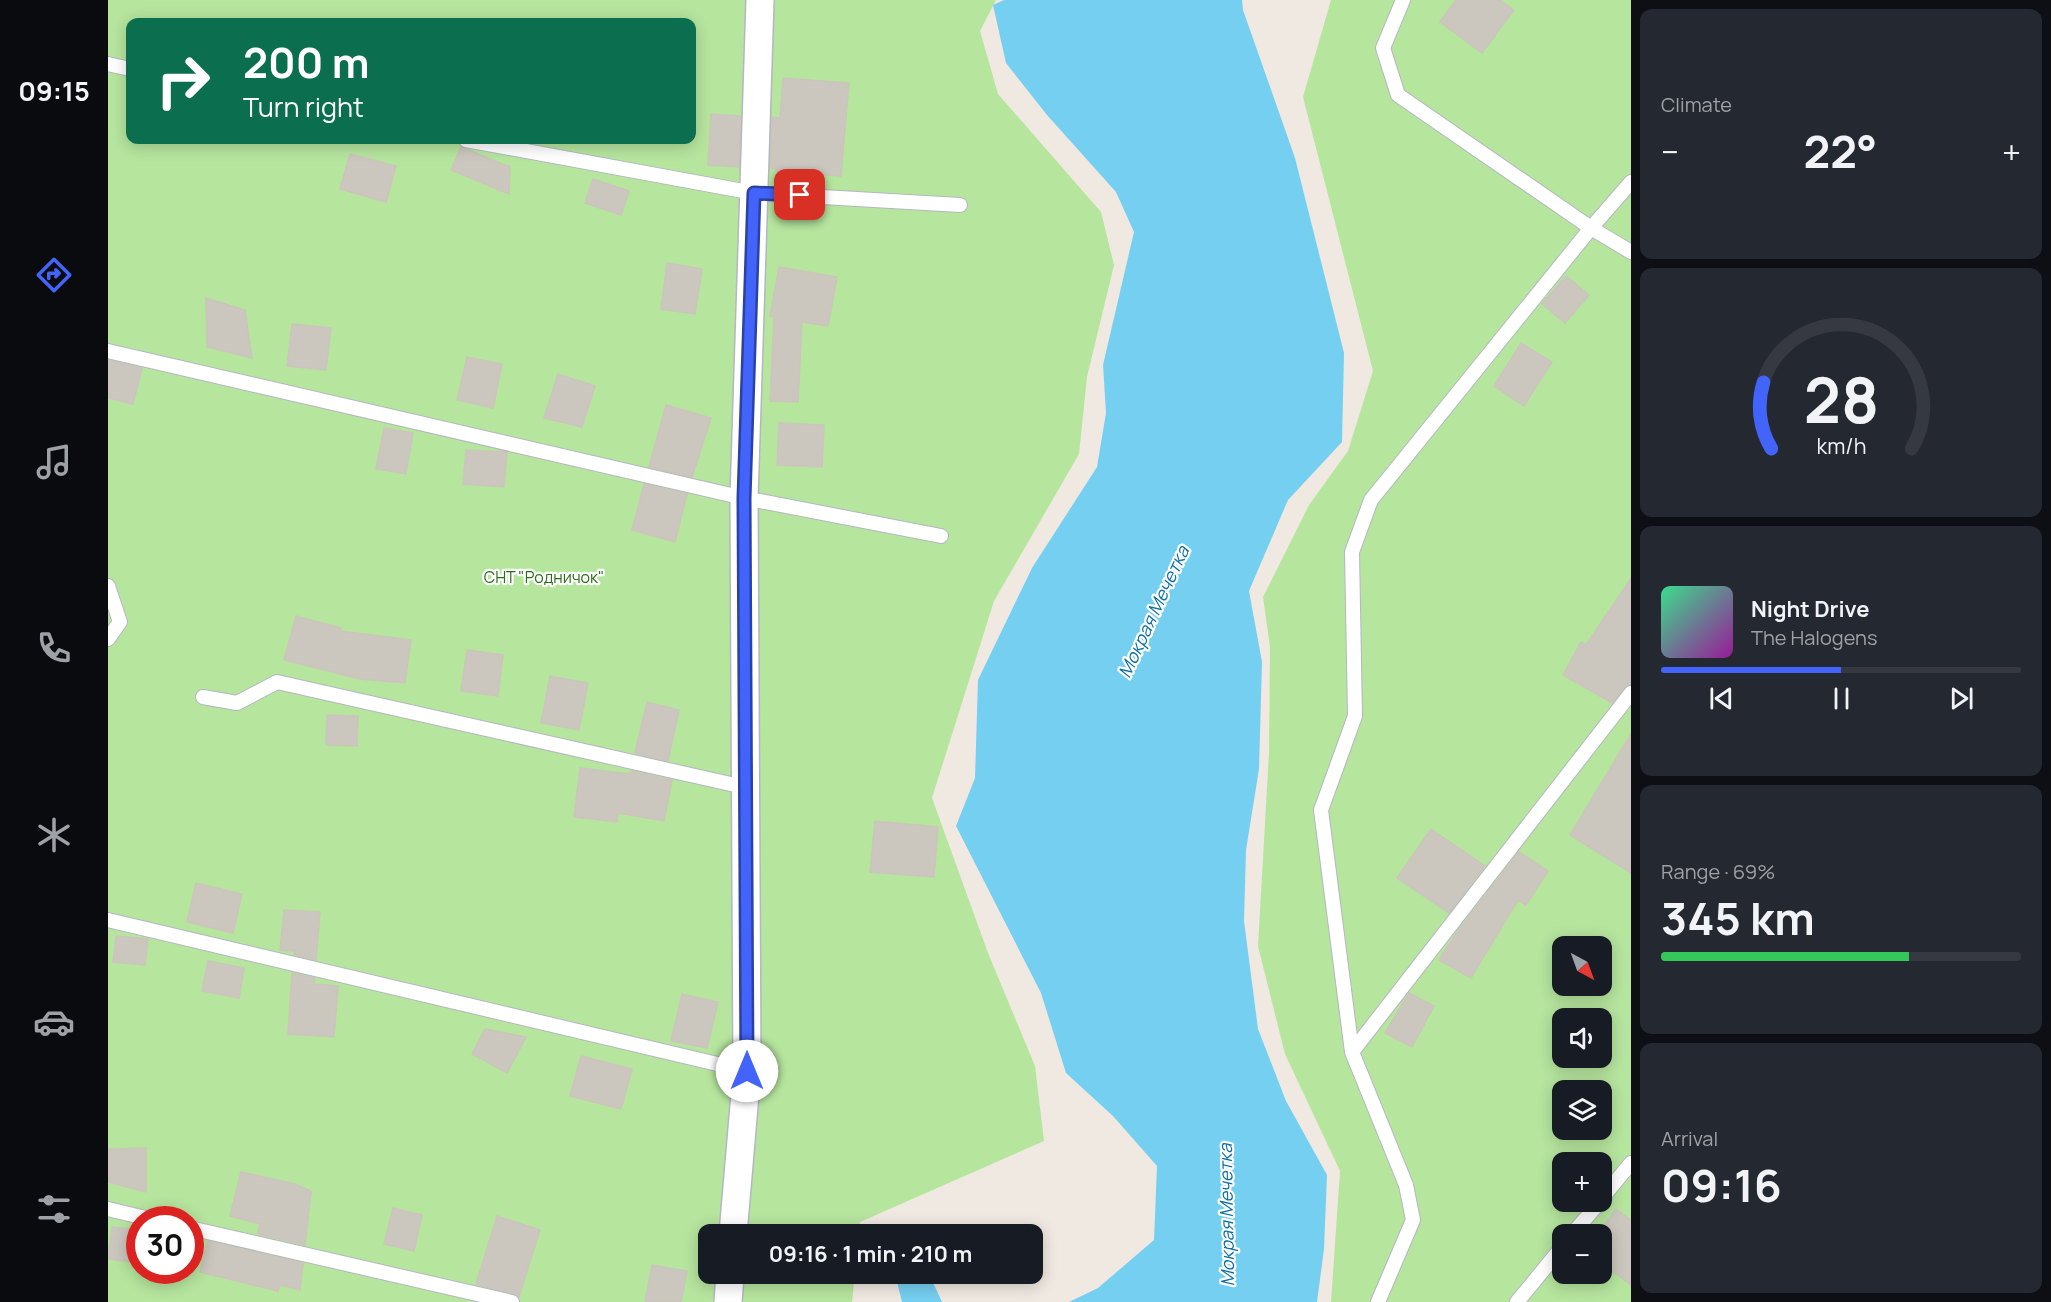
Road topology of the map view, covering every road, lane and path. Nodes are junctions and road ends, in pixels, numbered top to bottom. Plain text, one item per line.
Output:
1 (760, 0) edge
2 (1403, 0) edge
3 (108, 64) edge
4 (126, 68) edge
5 (488, 144) edge
6 (1631, 182) edge
7 (754, 193) junction
8 (960, 205) dead end
9 (1591, 228) junction
10 (1631, 252) edge
11 (108, 351) edge
12 (744, 498) junction
13 (941, 536) dead end
14 (108, 586) edge
15 (108, 639) edge
16 (1631, 693) edge
17 (203, 697) dead end
18 (744, 787) junction
19 (108, 920) edge
20 (1352, 1052) junction
21 (747, 1071) junction
22 (1631, 1163) edge
23 (1612, 1186) edge
24 (108, 1209) edge
25 (1591, 1212) edge
26 (126, 1213) edge
27 (734, 1224) edge
28 (1581, 1224) edge
29 (204, 1231) edge
30 (1552, 1259) edge
31 (729, 1284) edge
32 (512, 1302) edge
33 (728, 1302) edge
34 (1378, 1302) edge
35 (1517, 1302) edge

1 - 7 street
2 - 9 lane
3 - 4 lane
5 - 7 lane
6 - 9 lane
7 - 8 lane
7 - 12 street
9 - 10 lane
9 - 20 lane
11 - 12 lane
12 - 13 lane
12 - 18 street
14 - 15 lane
16 - 20 lane
17 - 18 lane
18 - 21 street
19 - 21 lane
20 - 34 lane
21 - 27 street
22 - 23 lane
24 - 26 lane
25 - 28 lane
29 - 32 lane
30 - 35 lane
31 - 33 street

